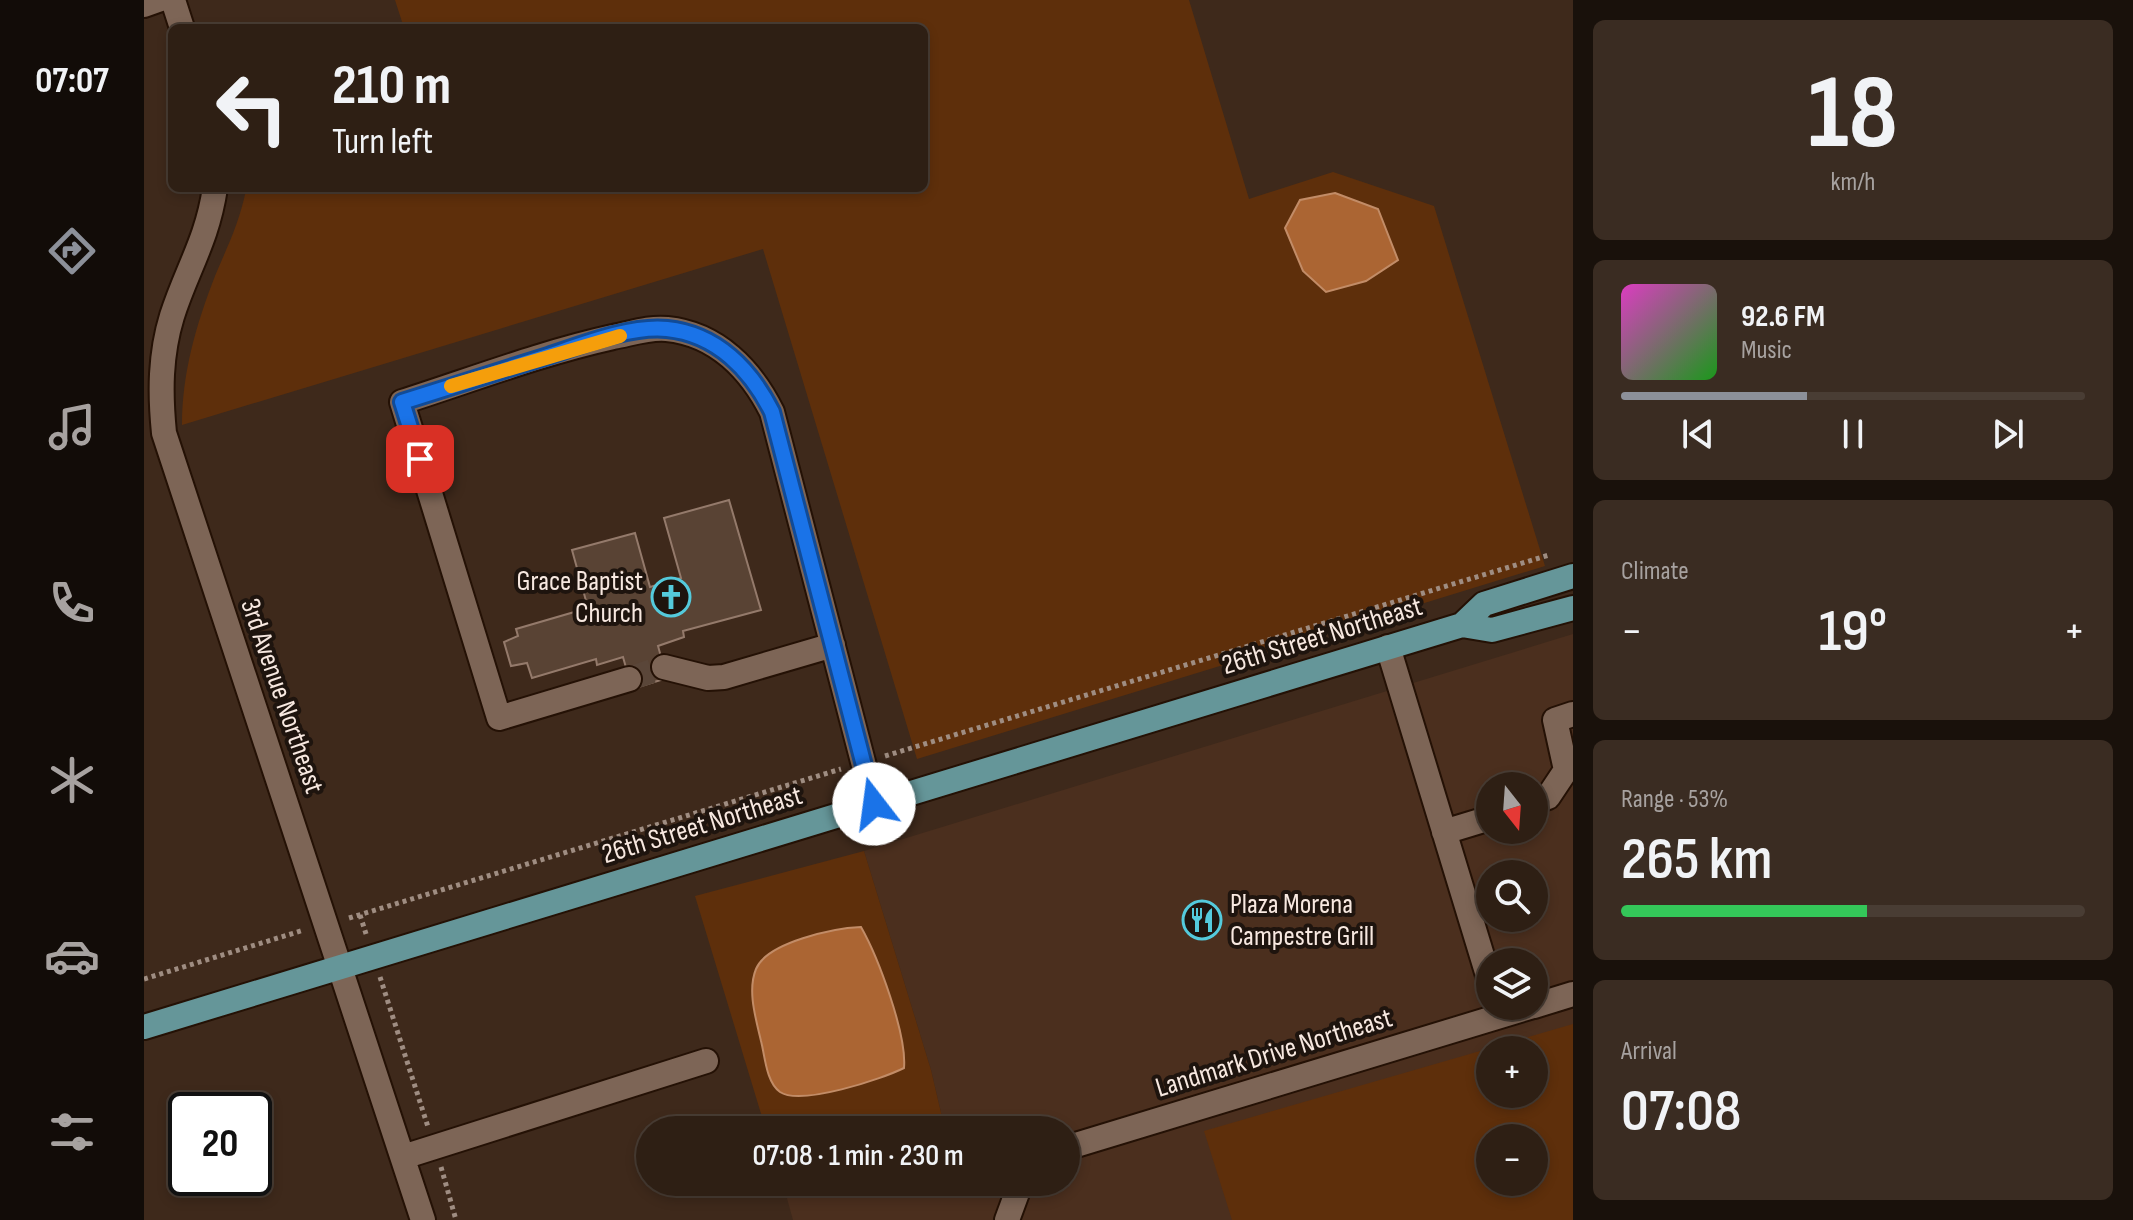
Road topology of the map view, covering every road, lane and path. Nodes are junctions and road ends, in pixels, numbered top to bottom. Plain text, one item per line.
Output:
1 (158, 0) edge
2 (173, 0) edge
3 (144, 5) edge
4 (181, 24) edge
5 (214, 192) edge
6 (1558, 552) dead end
7 (1573, 576) edge
8 (1573, 608) edge
9 (1462, 625) junction
10 (833, 645) junction
11 (1388, 647) junction
12 (664, 667) tunnel mouth
13 (629, 679) tunnel mouth
14 (1573, 714) edge
15 (863, 762) junction
16 (1566, 770) junction
17 (1573, 795) edge
18 (1548, 797) edge
19 (874, 804) junction
20 (1476, 822) edge
21 (1444, 832) junction
22 (360, 915) junction
23 (327, 923) junction
24 (1480, 948) edge
25 (373, 956) junction
26 (342, 966) junction
27 (144, 979) edge
28 (1573, 994) edge
29 (1548, 1002) edge
30 (1476, 1018) edge
31 (144, 1027) edge
32 (706, 1061) dead end
33 (1080, 1144) edge
34 (434, 1147) junction
35 (403, 1157) junction
36 (1016, 1196) edge
37 (415, 1218) edge
38 (456, 1220) edge
39 (1007, 1220) edge

1 - 3 street
2 - 4 street
5 - 23 street, 3rd Avenue Northeast
6 - 15 path
7 - 9 main road, 26th Street Northeast
8 - 9 main road, 26th Street Northeast
9 - 11 main road, 26th Street Northeast
10 - 12 street
10 - 13 street
10 - 15 street
11 - 19 main road, 26th Street Northeast
11 - 21 street
14 - 16 street
15 - 19 street
15 - 22 path
16 - 17 street
16 - 18 street
19 - 25 main road, 26th Street Northeast
20 - 21 street
21 - 24 street
22 - 23 path
22 - 25 path
23 - 26 street, 3rd Avenue Northeast
23 - 27 path
25 - 26 main road, 26th Street Northeast
25 - 34 path
26 - 31 main road, 26th Street Northeast
26 - 35 street, 3rd Avenue Northeast
28 - 29 street, Landmark Drive Northeast
30 - 33 street, Landmark Drive Northeast
32 - 34 street
34 - 35 street
34 - 38 path
35 - 37 street, 3rd Avenue Northeast
36 - 39 street

